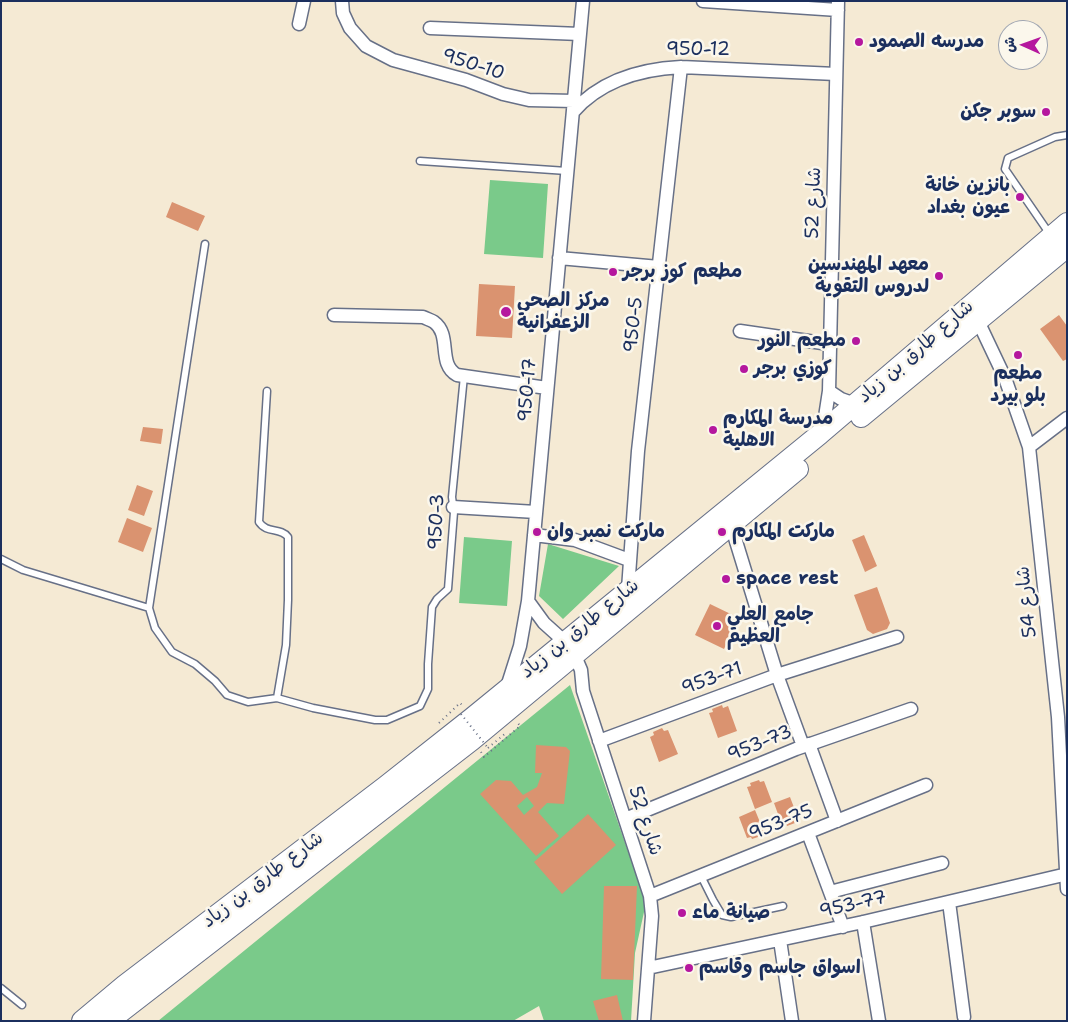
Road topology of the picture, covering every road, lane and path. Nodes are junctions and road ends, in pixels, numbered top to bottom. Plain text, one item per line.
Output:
1 (304, 1) edge
2 (342, 1) edge
3 (583, 1) edge
4 (703, 1) edge
5 (838, 6) edge
6 (299, 24) dead end
7 (430, 28) dead end
8 (580, 34) junction
9 (681, 67) junction
10 (836, 74) junction
11 (573, 106) junction
12 (1067, 135) edge
13 (420, 162) dead end
14 (567, 171) junction
15 (1067, 222) edge
16 (1059, 242) edge
17 (205, 244) dead end
18 (559, 258) junction
19 (659, 267) junction
20 (334, 314) dead end
21 (978, 321) junction
22 (740, 331) dead end
23 (829, 344) junction
24 (464, 376) junction
25 (547, 388) junction
26 (267, 391) dead end
27 (829, 391) junction
28 (855, 404) junction
29 (1067, 418) edge
30 (820, 434) junction
31 (1029, 447) junction
32 (453, 507) junction
33 (536, 512) junction
34 (731, 525) junction
35 (534, 535) junction
36 (1, 559) edge
37 (630, 560) junction
38 (628, 589) junction
39 (528, 601) junction
40 (149, 608) junction
41 (897, 637) dead end
42 (569, 649) junction
43 (777, 675) junction
44 (506, 690) junction
45 (277, 698) junction
46 (911, 709) dead end
47 (461, 714) dead end
48 (1062, 716) edge
49 (599, 741) junction
50 (806, 745) junction
51 (490, 752) dead end
52 (926, 785) dead end
53 (625, 819) junction
54 (838, 821) junction
55 (808, 833) junction
56 (942, 864) dead end
57 (1066, 874) edge
58 (702, 876) junction
59 (1067, 889) edge
60 (830, 892) junction
61 (650, 896) junction
62 (949, 902) junction
63 (783, 906) dead end
64 (863, 922) junction
65 (843, 927) junction
66 (780, 940) junction
67 (648, 968) junction
68 (1, 988) edge
69 (22, 1005) dead end
70 (964, 1017) dead end
71 (82, 1021) edge
72 (109, 1021) edge
73 (644, 1021) edge
74 (792, 1021) edge
75 (878, 1021) edge

1 - 6 street
2 - 11 street, 950-10
3 - 8 street, 950-17
4 - 5 street
5 - 10 street, شارع 52
7 - 8 street
8 - 11 street, 950-17
9 - 10 street, 950-12
9 - 11 street, 950-12
9 - 19 street, 950-5
10 - 23 street, شارع 52
11 - 14 street, 950-17
12 - 16 lane
13 - 14 lane
14 - 18 street, 950-17
15 - 16 main road, شارع طارق بن زياد
16 - 21 main road, شارع طارق بن زياد
16 - 28 main road, شارع طارق بن زياد
17 - 40 lane
18 - 19 street
18 - 25 street, 950-17
19 - 37 street, 950-5
20 - 24 street
21 - 31 street, شارع 54
21 - 34 main road, شارع طارق بن زياد
22 - 23 street
23 - 27 street, شارع 52
24 - 25 street
24 - 32 lane, 950-3
25 - 33 street, 950-17
26 - 45 lane
27 - 28 street
27 - 30 street, شارع 52
28 - 30 main road, شارع طارق بن زياد
29 - 31 street
30 - 38 main road, شارع طارق بن زياد
31 - 48 street, شارع 54
32 - 33 street
32 - 45 lane, 950-3
33 - 35 street, 950-17
34 - 42 main road, شارع طارق بن زياد
34 - 43 street
35 - 37 street
35 - 39 street, 950-17
36 - 40 lane
37 - 38 street, 950-5
38 - 42 main road, شارع طارق بن زياد
39 - 42 street
39 - 44 street, 950-17
40 - 45 lane
41 - 43 street, 953-71
42 - 44 main road, شارع طارق بن زياد
42 - 49 street, شارع 52
42 - 72 main road, شارع طارق بن زياد
43 - 49 street, 953-71
43 - 50 street
44 - 71 main road, شارع طارق بن زياد
46 - 50 street, 953-73
47 - 51 path, bridge
48 - 57 street, شارع 54
49 - 53 street, شارع 52
50 - 53 street, 953-73
50 - 54 street
52 - 54 street, 953-75
53 - 61 street, شارع 52
54 - 55 street, 953-75
55 - 58 street, 953-75
55 - 60 street
56 - 60 street
57 - 59 street, شارع 54
57 - 62 street, 953-77
58 - 61 street, 953-75
58 - 63 lane
60 - 65 street
61 - 67 street, شارع 52
62 - 64 street, 953-77
62 - 70 street
64 - 65 street, 953-77
64 - 75 street
65 - 66 street, 953-77
66 - 67 street, 953-77
66 - 74 street
67 - 73 street, شارع 52
68 - 69 lane

